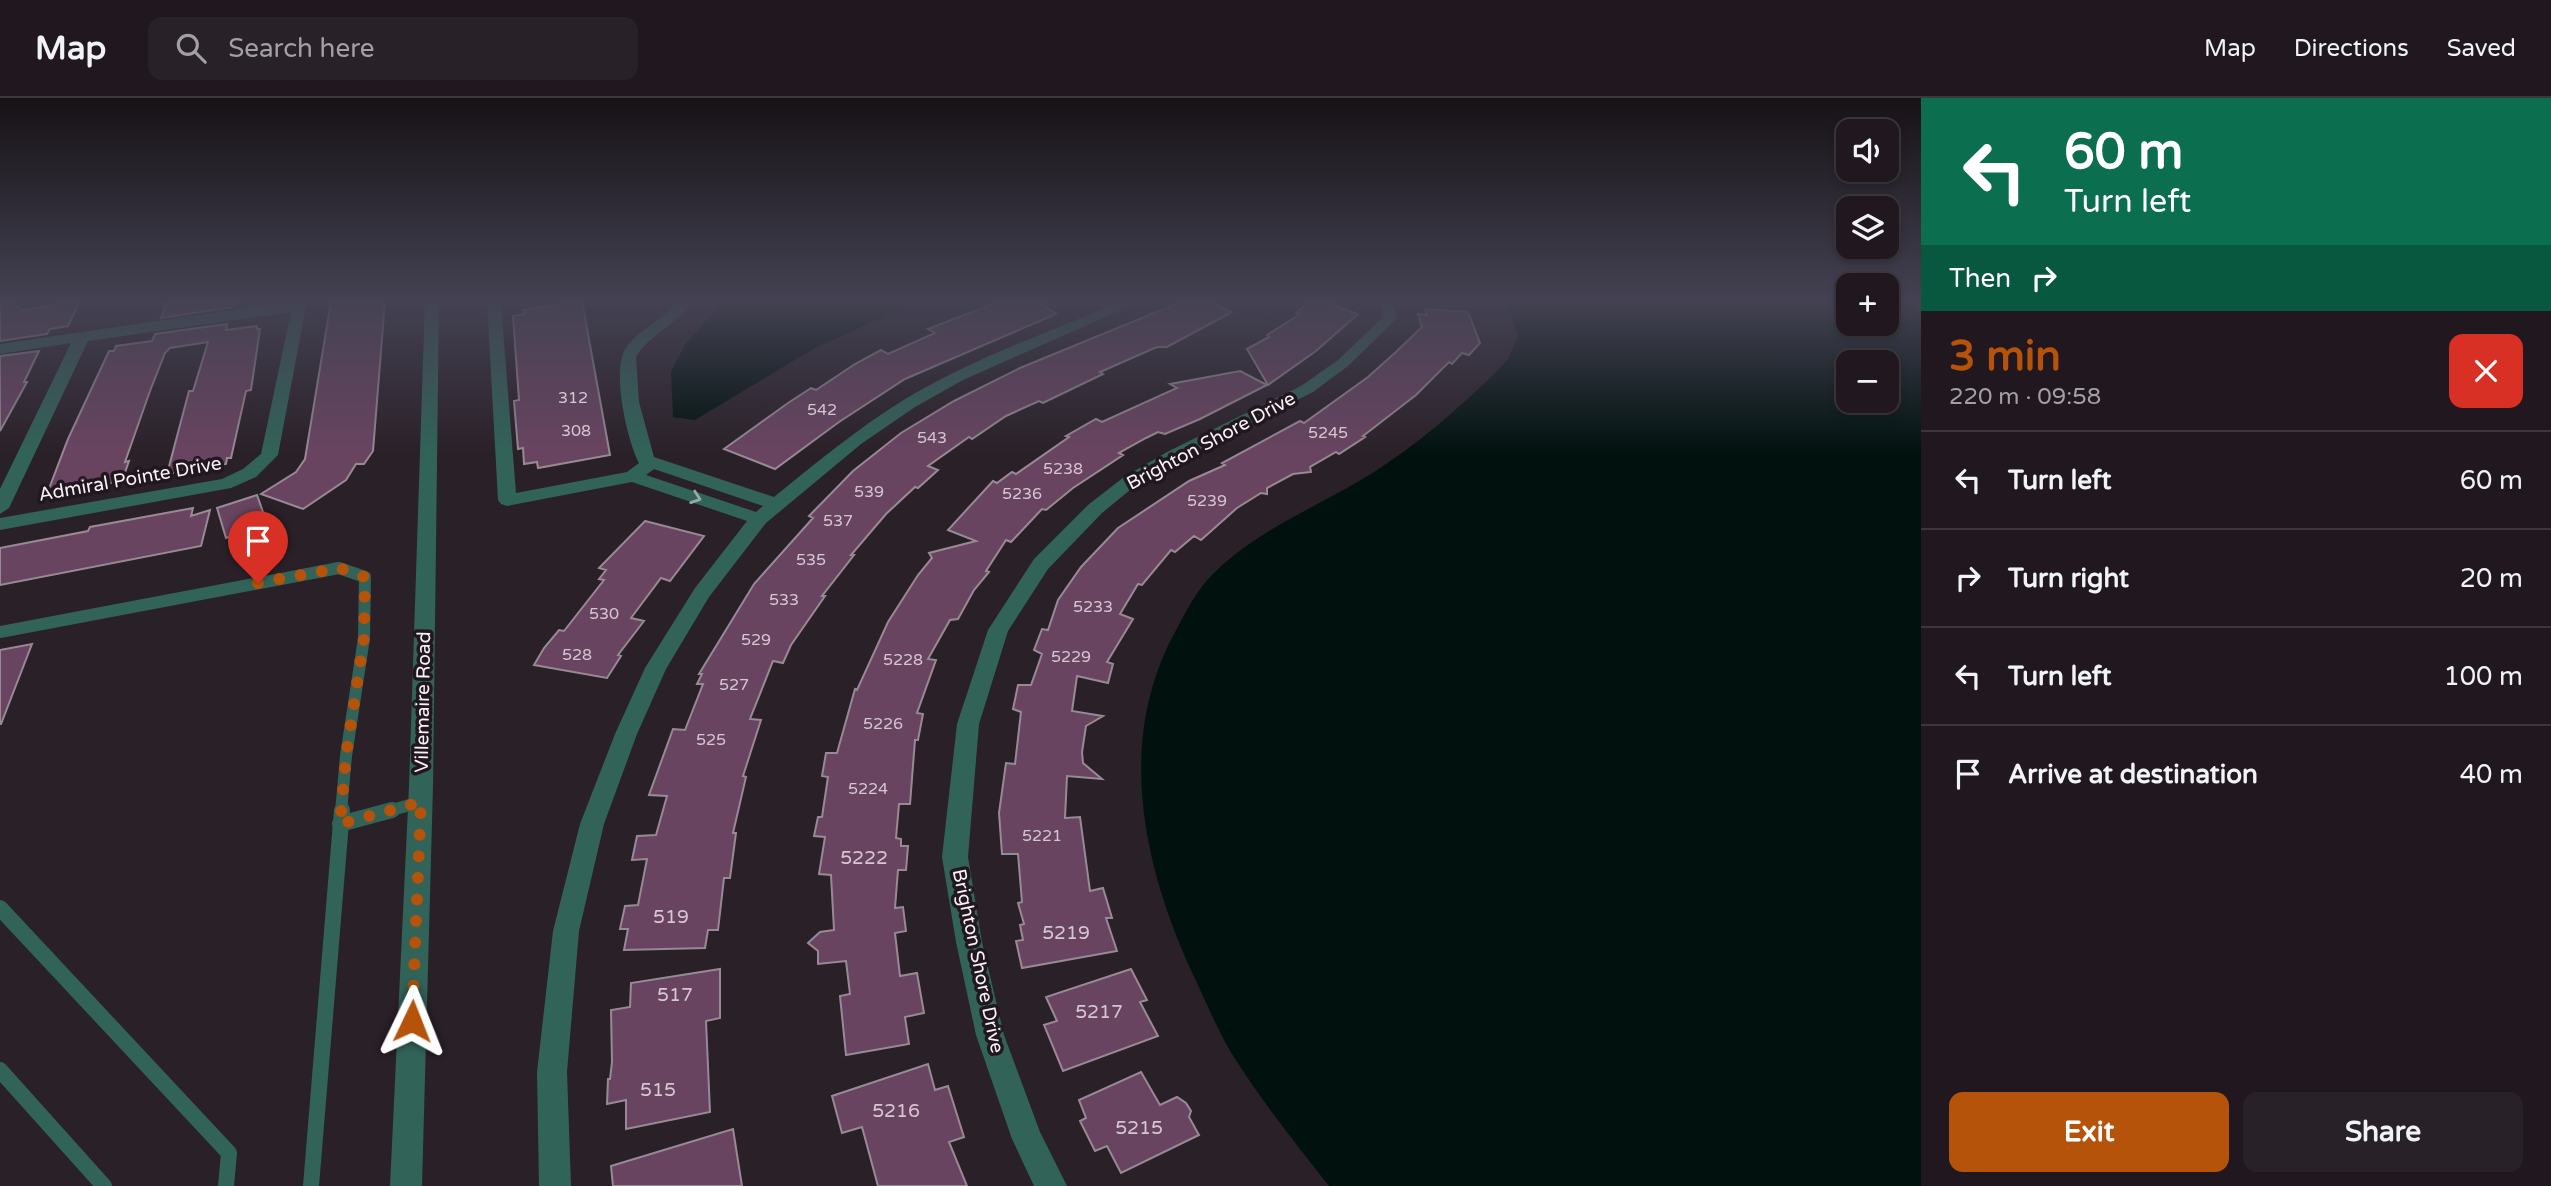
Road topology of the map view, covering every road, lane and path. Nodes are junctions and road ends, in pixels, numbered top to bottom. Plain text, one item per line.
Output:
1 (75, 352) edge
2 (290, 352) edge
3 (431, 352) edge
4 (497, 352) edge
5 (630, 352) edge
6 (1019, 352) edge
7 (1355, 352) edge
8 (651, 463) junction
9 (633, 476) junction
10 (776, 504) junction
11 (0, 508) edge
12 (759, 519) junction
13 (0, 524) edge
14 (0, 632) edge
15 (421, 802) junction
16 (340, 824) junction
17 (0, 908) edge
18 (0, 1070) edge
19 (104, 1186) edge
20 (226, 1186) edge
21 (311, 1186) edge
22 (407, 1186) edge
23 (555, 1186) edge
24 (1051, 1186) edge

1 - 11 street
2 - 13 street, Admiral Pointe Drive
3 - 15 street, Villemaire Road
4 - 9 street
5 - 8 street
6 - 10 street
7 - 24 street, Brighton Shore Drive
8 - 9 street
8 - 10 street
9 -> 12 street
10 - 12 street
12 - 23 street
14 - 16 lane
15 - 16 lane
15 - 22 street, Villemaire Road
16 - 21 lane
17 - 20 lane
18 - 19 lane

